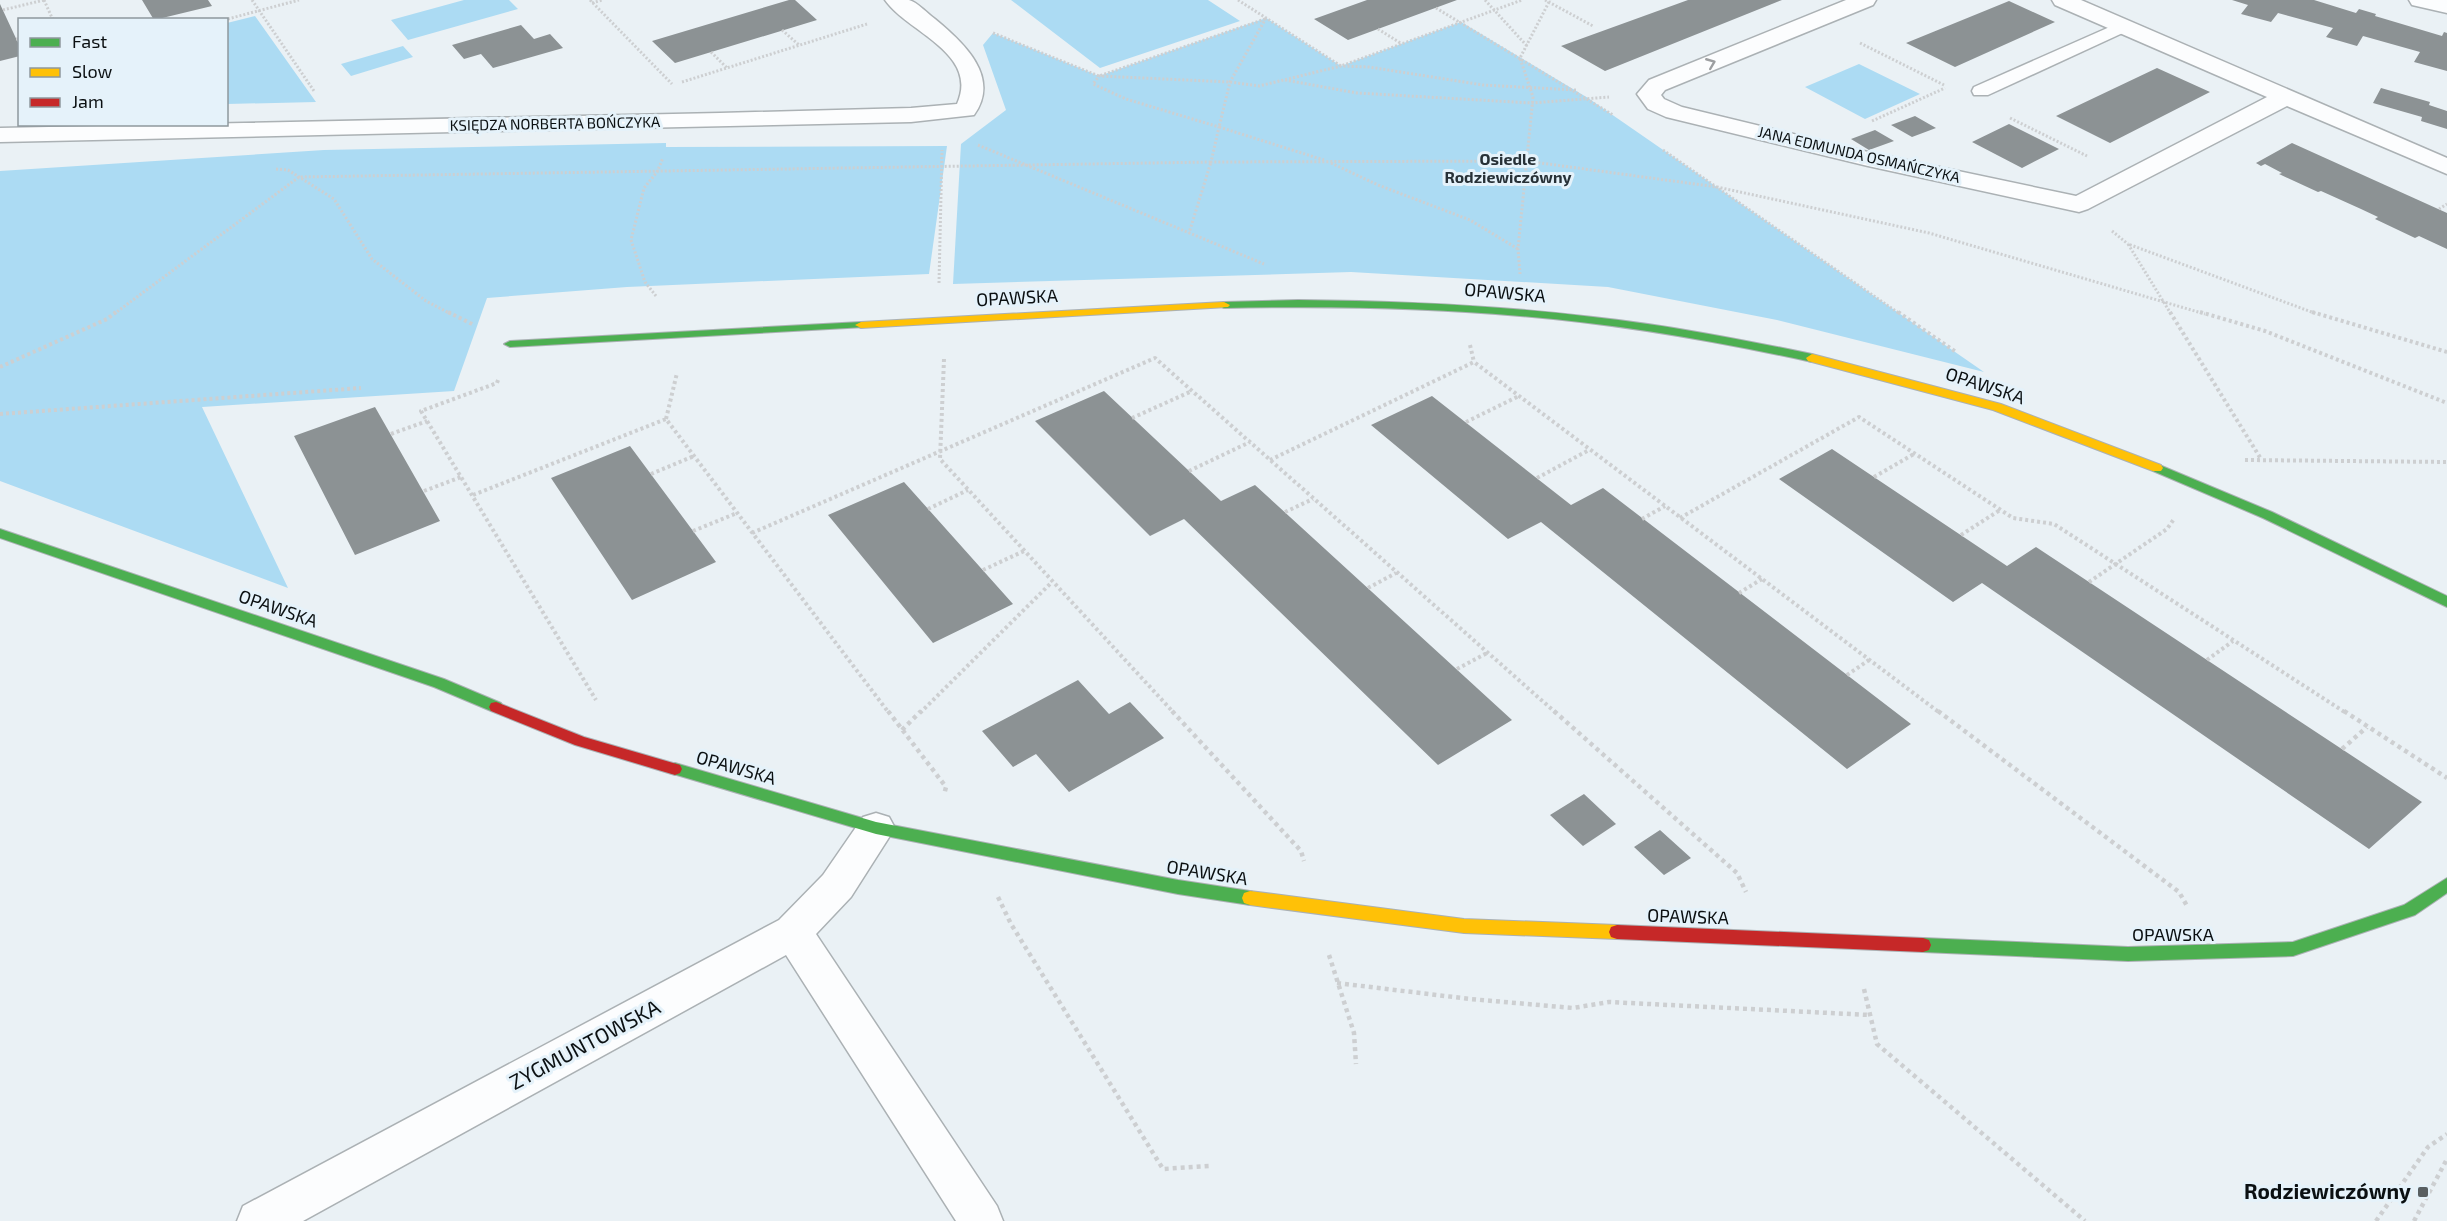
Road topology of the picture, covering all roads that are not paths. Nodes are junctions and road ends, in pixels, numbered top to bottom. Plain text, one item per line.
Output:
1 (1865, 0) edge
2 (2063, 0) edge
3 (2420, 0) edge
4 (903, 5) edge
5 (2447, 7) edge
6 (2121, 27) junction
7 (1981, 91) dead end
8 (2286, 97) junction
9 (0, 135) edge
10 (2447, 167) edge
11 (510, 344) road end
12 (0, 532) edge
13 (2447, 602) edge
14 (876, 828) junction
15 (2447, 885) edge
16 (792, 932) junction
17 (259, 1221) edge
18 (981, 1221) edge

8 -> 1 street, JANA EDMUNDA OSMAŃCZYKA
2 - 6 street
3 - 5 street
4 - 9 street, KSIĘDZA NORBERTA BOŃCZYKA
6 - 7 lane
6 - 8 street
8 - 10 street
11 - 13 street, OPAWSKA
12 - 14 street, OPAWSKA
14 - 15 street, OPAWSKA
14 - 16 street, ZYGMUNTOWSKA
16 - 17 street, ZYGMUNTOWSKA
16 - 18 street

